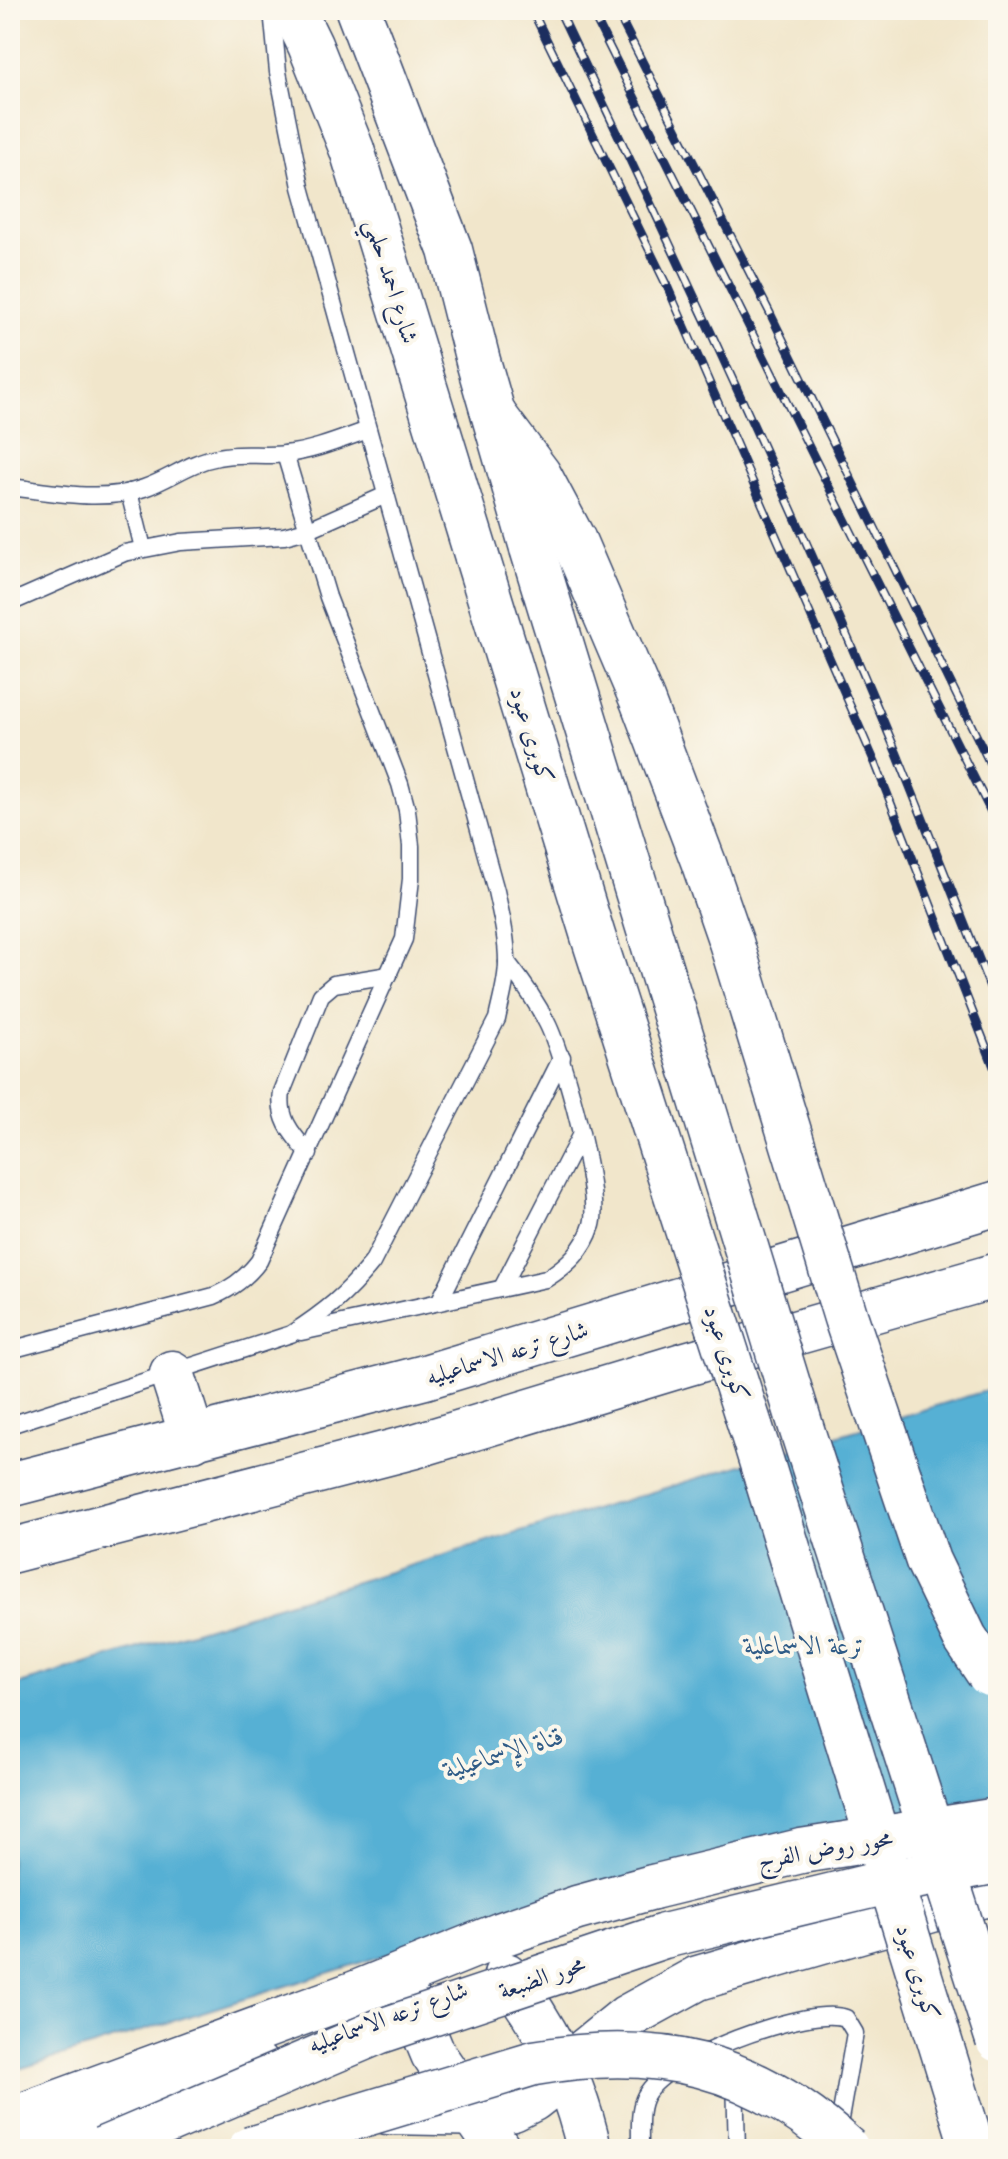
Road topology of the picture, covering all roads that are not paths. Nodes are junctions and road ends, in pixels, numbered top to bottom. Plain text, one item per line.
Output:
1 (272, 10) edge
2 (293, 10) edge
3 (358, 10) edge
4 (368, 430) junction
5 (285, 454) junction
6 (10, 487) edge
7 (129, 492) junction
8 (386, 495) junction
9 (307, 530) junction
10 (553, 545) junction
11 (143, 548) junction
12 (477, 557) joint
13 (10, 603) edge
14 (507, 962) junction
15 (389, 975) junction
16 (562, 1057) junction
17 (580, 1136) junction
18 (309, 1154) junction
19 (998, 1203) edge
20 (998, 1275) edge
21 (502, 1288) junction
22 (439, 1302) junction
23 (291, 1334) junction
24 (10, 1350) edge
25 (172, 1373) junction
26 (10, 1425) edge
27 (193, 1439) junction
28 (10, 1485) edge
29 (10, 1551) edge
30 (998, 1683) edge
31 (998, 1820) edge
32 (998, 1848) edge
33 (998, 1861) edge
34 (998, 1893) edge
35 (506, 1975) junction
36 (414, 2008) junction
37 (733, 2039) junction
38 (998, 2040) edge
39 (564, 2068) junction
40 (475, 2113) junction
41 (10, 2120) edge
42 (16, 2149) edge
43 (103, 2149) edge
44 (226, 2149) edge
45 (250, 2149) edge
46 (498, 2149) edge
47 (589, 2149) edge
48 (640, 2149) edge
49 (737, 2149) edge
50 (835, 2149) edge
51 (847, 2149) edge
52 (973, 2149) edge

1 - 4 lane
2 - 12 main road, شارع احمد حلمي
3 - 10 main road
4 - 5 lane
4 - 8 lane
5 - 7 lane
5 - 9 lane
6 - 7 lane
7 - 11 lane
8 - 9 lane
8 - 14 lane
9 - 11 lane
9 - 15 lane
10 - 30 main road, bridge
10 - 38 main road, كوبرى عبود, bridge
11 - 13 lane
12 - 52 main road, كوبرى عبود, bridge
14 - 16 lane
14 - 23 lane
15 - 18 lane
15 - 18 lane
16 - 17 lane
16 - 22 lane
17 - 21 lane
17 - 21 lane
18 - 24 lane
19 - 27 main road, شارع ترعه الاسماعيليه
20 - 29 main road
21 - 22 lane
22 - 23 lane
23 - 25 lane
25 - 26 lane
25 - 27 main road
27 - 28 main road, شارع ترعه الاسماعيليه
31 - 41 main road, محور روض الفرج, bridge
32 - 35 main road, شارع ترعه الاسماعيليه
33 - 43 main road, محور الضبعة, bridge
34 - 39 main road
35 - 36 main road, شارع ترعه الاسماعيليه
35 - 39 main road
36 - 40 main road
36 - 42 main road, شارع ترعه الاسماعيليه
37 - 48 lane
37 - 49 lane
37 - 50 lane
39 - 40 main road
39 - 47 main road
40 - 44 main road
40 - 46 main road
45 - 51 main road, bridge

